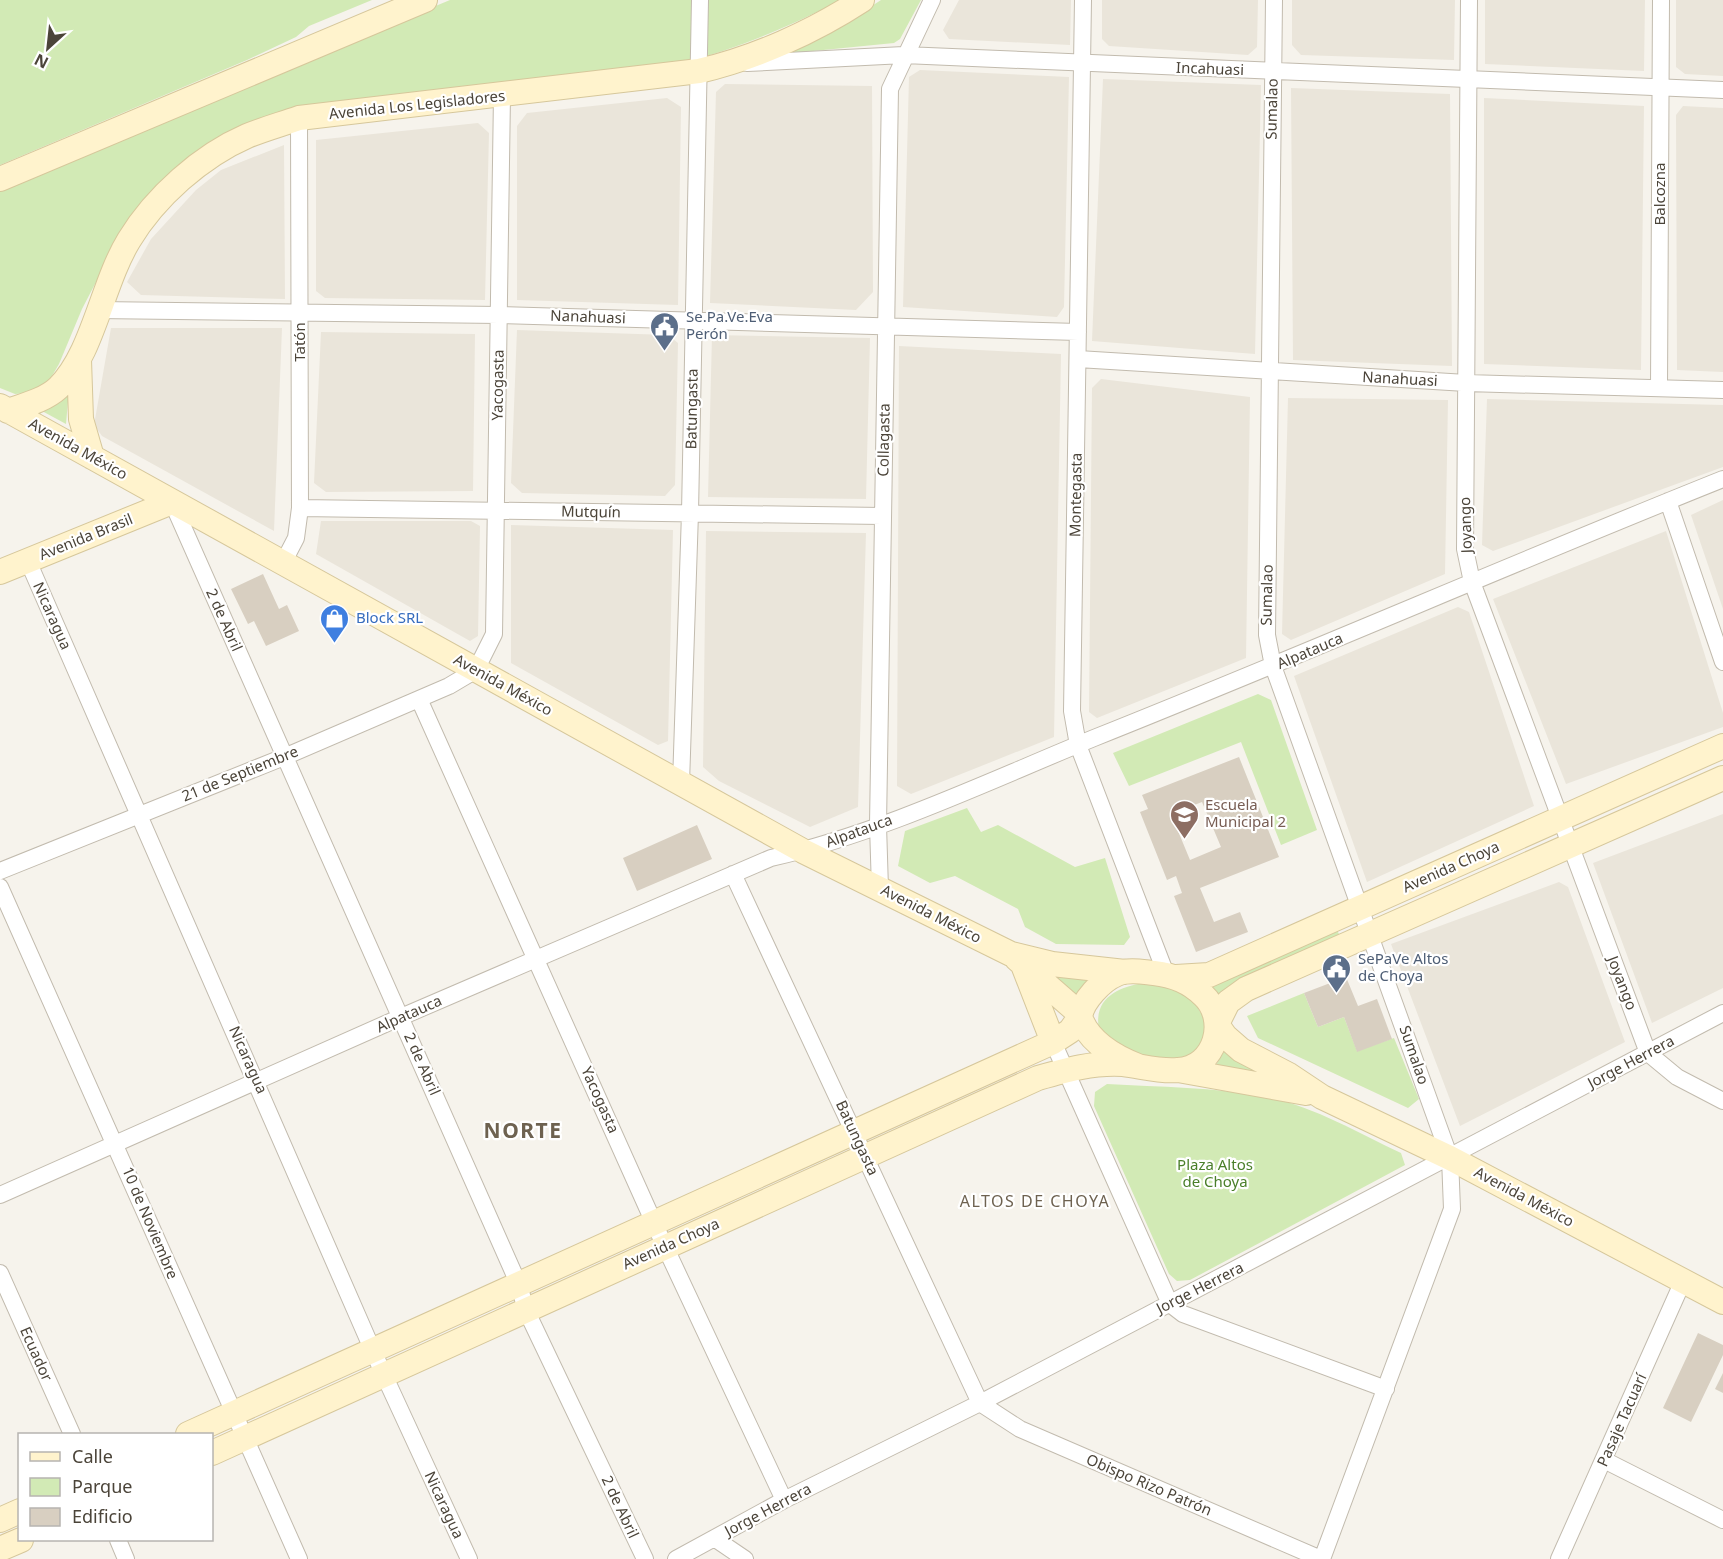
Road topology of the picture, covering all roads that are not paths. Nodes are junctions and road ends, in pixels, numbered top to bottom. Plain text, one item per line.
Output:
1 (425, 0) edge
2 (700, 0) edge
3 (862, 0) edge
4 (932, 0) edge
5 (1083, 0) edge
6 (1274, 0) edge
7 (1469, 0) edge
8 (1661, 0) edge
9 (904, 55) junction
10 (1082, 63) junction
11 (732, 64) junction
12 (699, 71) junction
13 (1273, 71) junction
14 (1468, 79) junction
15 (1661, 88) junction
16 (1723, 90) edge
17 (502, 95) junction
18 (299, 118) junction
19 (0, 179) edge
20 (98, 310) junction
21 (300, 313) junction
22 (499, 315) junction
23 (694, 320) junction
24 (885, 326) junction
25 (1078, 332) junction
26 (1078, 359) junction
27 (79, 360) junction
28 (1270, 371) junction
29 (1466, 383) junction
30 (1659, 388) junction
31 (1723, 390) edge
32 (4, 408) edge
33 (92, 457) junction
34 (1723, 479) edge
35 (1668, 501) junction
36 (172, 502) junction
37 (300, 508) junction
38 (496, 511) junction
39 (690, 513) junction
40 (882, 516) junction
41 (28, 561) junction
42 (283, 563) junction
43 (0, 572) edge
44 (1472, 582) junction
45 (1723, 662) edge
46 (1273, 666) junction
47 (476, 670) junction
48 (419, 699) junction
49 (1078, 745) junction
50 (1723, 746) edge
51 (284, 757) junction
52 (1723, 778) edge
53 (681, 783) junction
54 (140, 814) junction
55 (1558, 819) junction
56 (878, 825) junction
57 (1569, 846) junction
58 (803, 851) junction
59 (0, 871) edge
60 (733, 874) junction
61 (0, 887) edge
62 (880, 889) junction
63 (1361, 907) junction
64 (1371, 934) junction
65 (537, 958) junction
66 (1016, 959) junction
67 (1125, 972) junction
68 (1171, 976) junction
69 (1723, 1013) edge
70 (1080, 1016) junction
71 (401, 1017) junction
72 (1218, 1024) junction
73 (1053, 1042) junction
74 (1648, 1053) junction
75 (1138, 1066) junction
76 (1065, 1070) junction
77 (1178, 1070) junction
78 (257, 1082) junction
79 (1322, 1097) junction
80 (1723, 1101) edge
81 (855, 1132) junction
82 (117, 1144) junction
83 (865, 1156) junction
84 (1450, 1158) junction
85 (0, 1194) edge
86 (654, 1223) junction
87 (666, 1247) junction
88 (0, 1273) edge
89 (1683, 1281) junction
90 (519, 1285) junction
91 (1723, 1302) edge
92 (1170, 1304) junction
93 (526, 1310) junction
94 (373, 1351) junction
95 (384, 1374) junction
96 (1386, 1389) junction
97 (980, 1402) junction
98 (233, 1414) junction
99 (72, 1433) edge
100 (190, 1433) edge
101 (244, 1438) junction
102 (213, 1453) edge
103 (1604, 1460) junction
104 (784, 1500) junction
105 (18, 1512) edge
106 (0, 1520) edge
107 (1723, 1521) edge
108 (714, 1538) junction
109 (18, 1540) edge
110 (119, 1541) edge
111 (0, 1549) edge
112 (126, 1559) edge
113 (299, 1559) edge
114 (469, 1559) edge
115 (645, 1559) edge
116 (676, 1559) edge
117 (745, 1559) edge
118 (1322, 1559) edge
119 (1559, 1559) edge

1 - 19 main road
2 - 12 street, Batungasta
3 - 11 main road, Avenida Los Legisladores
4 - 9 street, Collagasta
5 - 10 street, Montegasta
6 - 13 street, Sumalao
7 - 14 street, Joyango
8 - 15 street, Balcozna
9 - 10 street, Incahuasi
9 - 11 street, Incahuasi
9 - 24 street, Collagasta
10 - 13 street, Incahuasi
10 - 25 street, Montegasta
11 - 12 main road, Avenida Los Legisladores
12 - 17 main road, Avenida Los Legisladores
12 - 23 street, Batungasta
13 - 14 street, Incahuasi
13 - 28 street, Sumalao
14 - 15 street, Incahuasi
14 - 29 street, Joyango
15 - 16 street, Incahuasi
15 - 30 street, Balcozna
17 - 18 main road, Avenida Los Legisladores
17 - 22 street, Yacogasta
18 - 20 main road, Avenida Los Legisladores
18 - 21 street, Tatón
20 - 21 street, Nanahuasi
20 - 27 main road, Avenida Los Legisladores
21 - 22 street, Nanahuasi
21 - 37 street, Tatón
22 - 23 street, Nanahuasi
22 - 38 street, Yacogasta
23 - 24 street, Nanahuasi
23 - 39 street, Batungasta
24 - 25 street, Nanahuasi
24 - 40 street, Collagasta
25 - 26 street, Montegasta
26 - 28 street, Nanahuasi
26 - 49 street, Montegasta
27 - 32 main road, Avenida Los Legisladores
27 - 33 main road, Avenida Los Legisladores
28 - 29 street, Nanahuasi
28 - 46 street, Sumalao
29 - 30 street, Nanahuasi
29 - 44 street, Joyango
30 - 31 street, Nanahuasi
32 - 33 main road, Avenida México
33 - 36 main road, Avenida México
34 - 35 street, Alpatauca
35 - 44 street, Alpatauca
35 - 45 street
36 - 41 main road, Avenida Brasil
36 - 42 main road, Avenida México
36 - 51 street, 2 de Abril
37 - 38 street, Mutquín
37 - 42 street, Tatón
38 - 39 street, Mutquín
38 - 47 street, Yacogasta
39 - 40 street, Mutquín
39 - 53 street, Batungasta
40 - 56 street, Collagasta
41 - 43 main road, Avenida Brasil
41 - 54 street, Nicaragua
42 - 47 main road, Avenida México
44 - 46 street, Alpatauca
44 - 55 street, Joyango
46 - 49 street, Alpatauca
46 - 63 street, Sumalao
47 - 48 street, 21 de Septiembre
47 - 53 main road, Avenida México
48 - 51 street, 21 de Septiembre
48 - 65 street, Yacogasta
49 - 56 street, Alpatauca
49 - 68 street, Montegasta
50 - 55 main road, Avenida Choya
51 - 54 street, 21 de Septiembre
51 - 71 street, 2 de Abril
52 - 57 main road, Avenida Choya
53 - 58 main road, Avenida México
54 - 59 street, 21 de Septiembre
54 - 78 street, Nicaragua
55 - 57 street, Joyango
55 - 63 main road, Avenida Choya
56 - 58 street, Alpatauca
56 - 62 street, Collagasta
57 - 64 main road, Avenida Choya
57 - 74 street, Joyango
58 - 60 street, Alpatauca
58 - 62 main road, Avenida México
60 - 65 street, Alpatauca
60 - 81 street, Batungasta
61 - 82 street, 10 de Noviembre
62 - 66 main road, Avenida México
63 - 64 street, Sumalao
63 - 68 main road, Avenida Choya
64 - 72 main road, Avenida Choya
64 - 84 street, Sumalao
65 - 71 street, Alpatauca
65 - 86 street, Yacogasta
66 - 67 main road, Avenida México
66 - 70 main road, Avenida México
66 - 73 main road
67 - 68 main road
67 - 70 main road
68 - 72 main road
69 - 74 street, Jorge Herrera
70 - 73 main road, Avenida Choya
70 - 75 main road
71 - 78 street, Alpatauca
71 - 90 street, 2 de Abril
72 - 77 main road
72 - 79 main road, Avenida México
73 - 76 street
73 - 81 main road, Avenida Choya
74 - 80 street
74 - 84 street, Jorge Herrera
75 - 76 main road, Avenida Choya
75 - 77 main road
76 - 83 main road, Avenida Choya
76 - 92 street
77 - 79 main road, Avenida México
78 - 82 street, Alpatauca
78 - 94 street, Nicaragua
79 - 84 main road, Avenida México
81 - 83 street, Batungasta
81 - 86 main road, Avenida Choya
82 - 85 street, Alpatauca
82 - 98 street, 10 de Noviembre
83 - 87 main road, Avenida Choya
83 - 97 street, Batungasta
84 - 89 main road, Avenida México
84 - 92 street, Jorge Herrera
84 - 96 street, Sumalao
86 - 87 street, Yacogasta
86 - 90 main road, Avenida Choya
87 - 93 main road, Avenida Choya
87 - 104 street, Yacogasta
88 - 99 street, Ecuador
89 - 91 main road, Avenida México
89 - 103 street, Pasaje Tacuarí
90 - 93 street, 2 de Abril
90 - 94 main road, Avenida Choya
92 - 96 street
92 - 97 street, Jorge Herrera
93 - 95 main road, Avenida Choya
93 - 115 street, 2 de Abril
94 - 95 street, Nicaragua
94 - 98 main road, Avenida Choya
95 - 101 main road, Avenida Choya
95 - 114 street, Nicaragua
96 - 118 street, Sumalao
97 - 104 street, Jorge Herrera
97 - 118 street, Obispo Rizo Patrón
98 - 100 main road, Avenida Choya
98 - 101 street, 10 de Noviembre
101 - 102 main road, Avenida Choya
101 - 113 street, 10 de Noviembre
103 - 107 street
103 - 119 street, Pasaje Tacuarí
104 - 108 street, Jorge Herrera
105 - 106 main road
108 - 116 street, Jorge Herrera
108 - 117 street
109 - 111 main road
110 - 112 street

